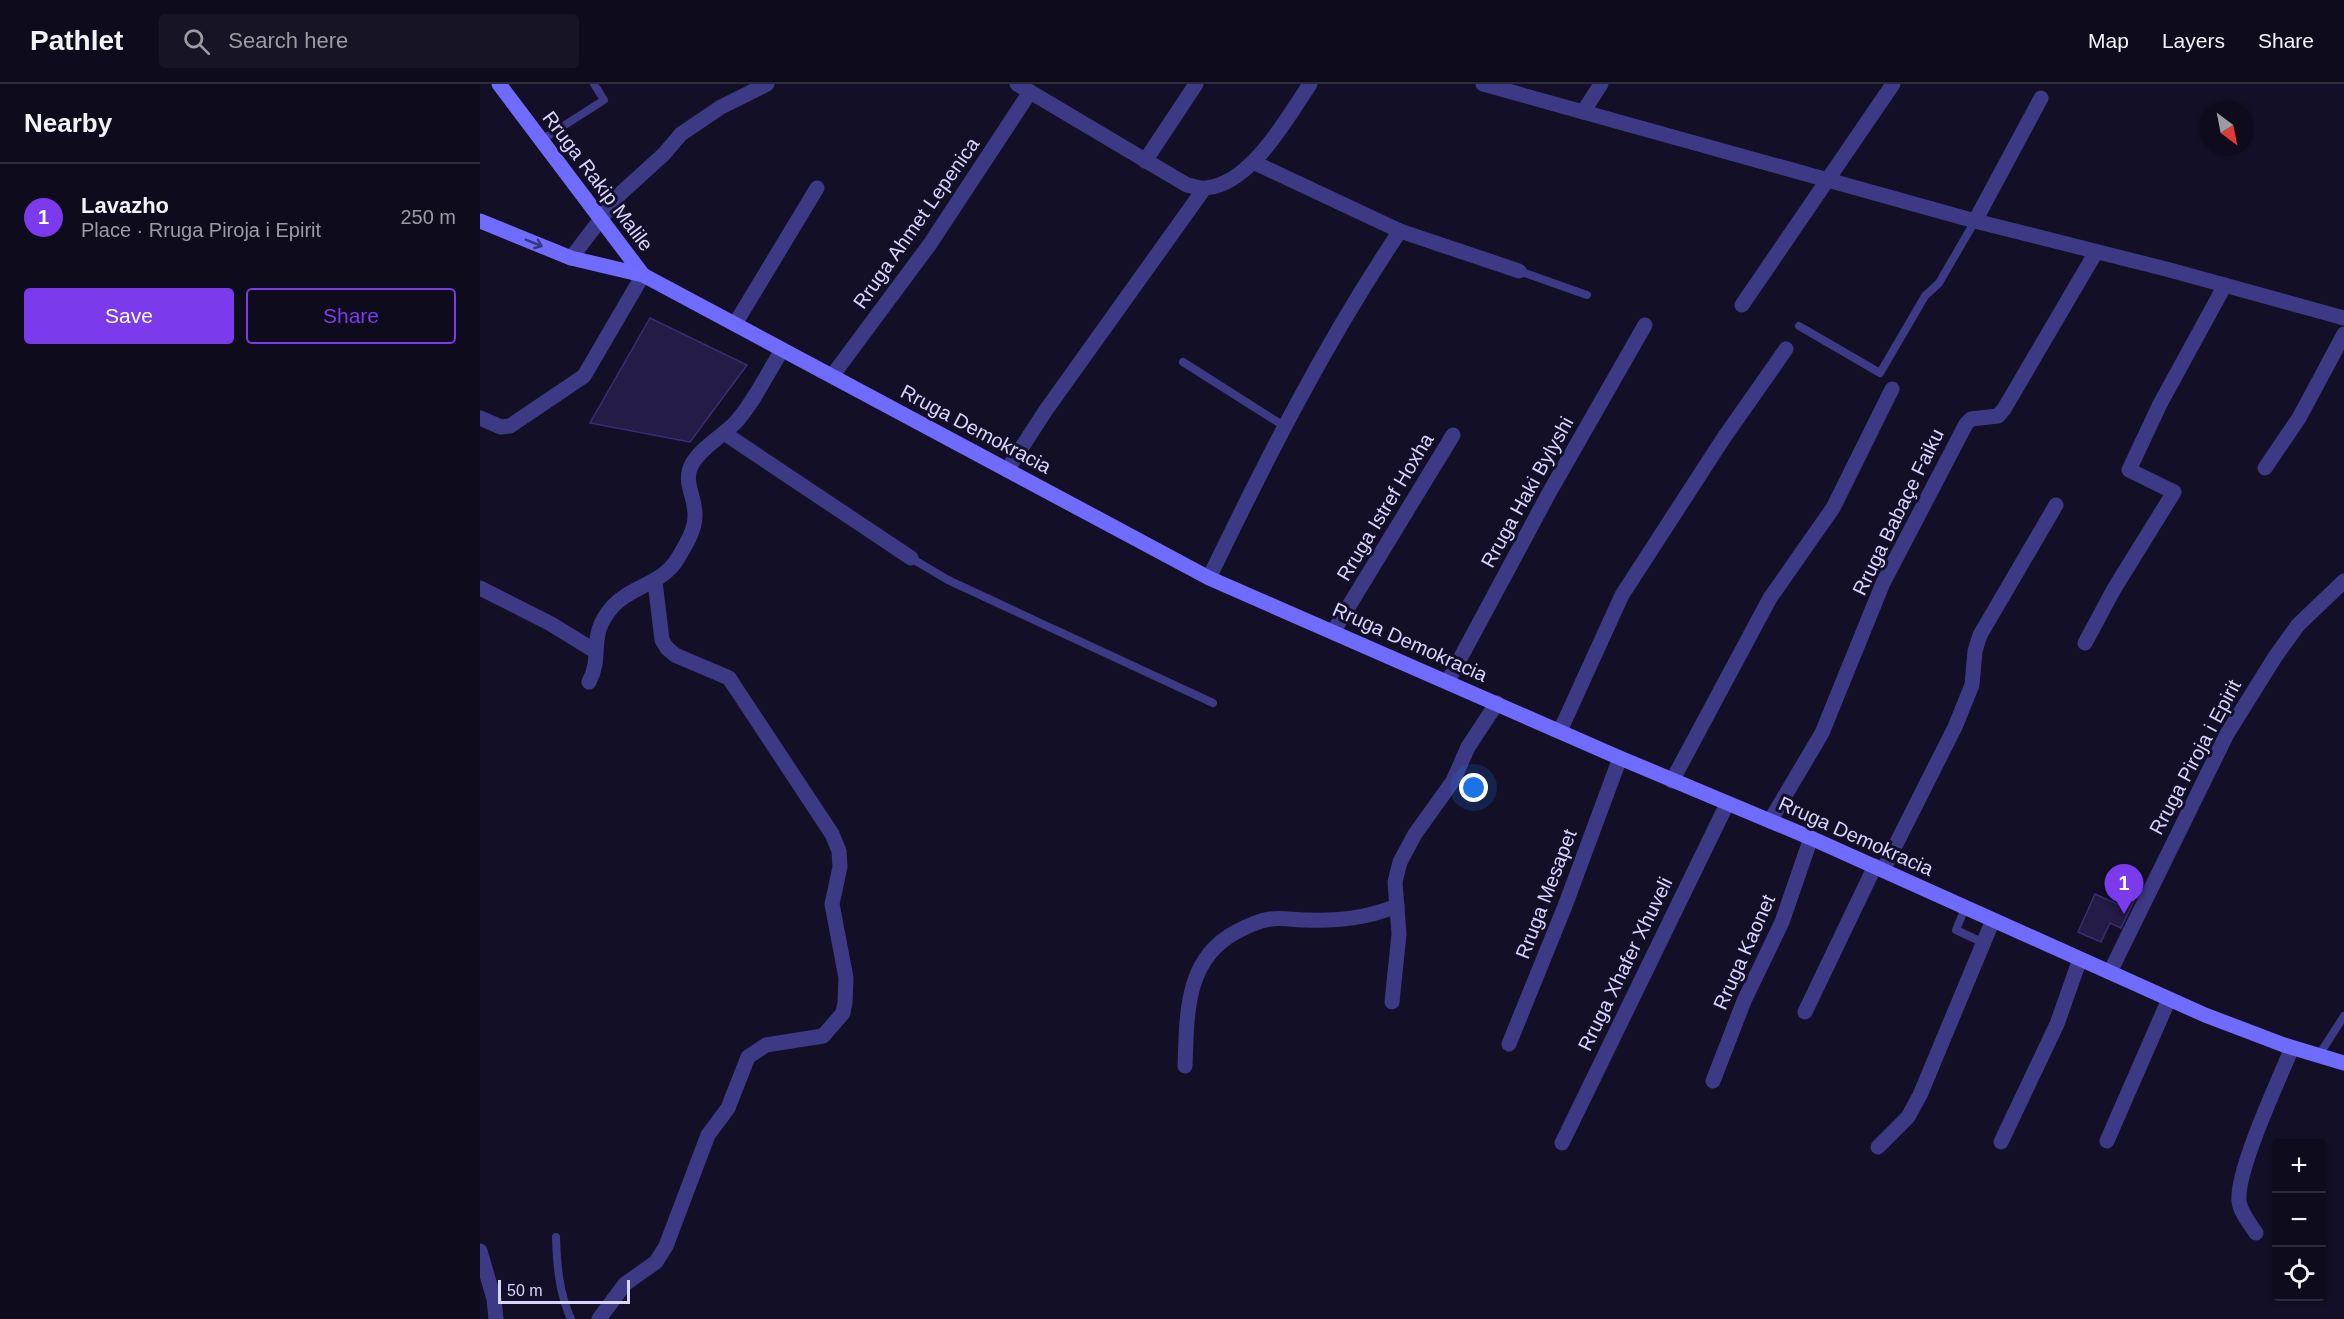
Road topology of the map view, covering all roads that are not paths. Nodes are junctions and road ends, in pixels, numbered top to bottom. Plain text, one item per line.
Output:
1 (499, 84) edge
2 (594, 84) edge
3 (767, 84) edge
4 (1196, 84) edge
5 (1310, 84) edge
6 (1482, 84) edge
7 (1601, 84) edge
8 (1893, 84) edge
9 (1021, 86) edge
10 (2041, 98) dead end
11 (1582, 112) junction
12 (540, 141) junction
13 (1145, 161) junction
14 (1253, 162) junction
15 (1827, 180) junction
16 (817, 188) dead end
17 (1204, 189) junction
18 (600, 219) junction
19 (480, 221) edge
20 (1975, 221) junction
21 (1400, 231) junction
22 (2096, 252) junction
23 (571, 258) junction
24 (1519, 271) joint
25 (643, 275) junction
26 (2225, 285) junction
27 (1587, 295) dead end
28 (1742, 305) dead end
29 (2344, 318) edge
30 (735, 324) junction
31 (1645, 325) dead end
32 (1799, 326) dead end
33 (2344, 334) edge
34 (1786, 349) dead end
35 (782, 350) junction
36 (1183, 362) dead end
37 (832, 376) junction
38 (1892, 389) dead end
39 (480, 418) edge
40 (1284, 426) junction
41 (724, 433) junction
42 (1454, 435) dead end
43 (2265, 468) dead end
44 (1007, 470) junction
45 (2056, 505) dead end
46 (911, 558) joint
47 (1209, 578) junction
48 (2344, 581) edge
49 (655, 582) junction
50 (480, 588) edge
51 (1334, 632) junction
52 (2085, 643) dead end
53 (595, 651) junction
54 (1448, 681) junction
55 (590, 682) dead end
56 (1497, 703) junction
57 (1213, 704) dead end
58 (1560, 731) junction
59 (1620, 758) junction
60 (1672, 781) junction
61 (1727, 804) junction
62 (1770, 821) junction
63 (1811, 838) junction
64 (1879, 868) junction
65 (1397, 906) junction
66 (1965, 908) junction
67 (1993, 920) junction
68 (1984, 943) junction
69 (2080, 959) junction
70 (2110, 972) junction
71 (2169, 999) junction
72 (1392, 1002) dead end
73 (1805, 1012) dead end
74 (2344, 1016) edge
75 (1509, 1044) dead end
76 (2292, 1047) junction
77 (2319, 1055) junction
78 (2344, 1063) edge
79 (1185, 1066) dead end
80 (1713, 1081) dead end
81 (2107, 1141) dead end
82 (2001, 1142) dead end
83 (1562, 1143) dead end
84 (1878, 1147) dead end
85 (2256, 1233) dead end
86 (556, 1238) dead end
87 (480, 1251) edge
88 (496, 1319) edge
89 (571, 1319) edge
90 (599, 1319) edge

1 - 12 main road, Rruga Rakip Malile
2 - 12 lane
3 - 18 street
4 - 13 street
5 - 14 street
6 - 11 street
7 - 11 street
8 - 15 street
9 - 13 street
9 - 37 street, Rruga Ahmet Lepenica
10 - 20 street
11 - 15 street
12 - 18 main road, Rruga Rakip Malile
13 - 17 street
14 - 17 street
14 - 21 street
15 - 20 street
15 - 28 street
16 - 30 street
17 - 44 street
18 - 23 street
18 - 25 main road, Rruga Rakip Malile
19 -> 23 main road, Rruga Demokracia
20 - 22 street
20 - 32 lane
21 - 24 street
21 - 40 street
22 - 26 street
22 - 62 street, Rruga Babaçe Faiku
23 - 25 main road, Rruga Demokracia
24 - 27 lane
25 - 30 main road, Rruga Demokracia
25 - 39 street
26 - 29 street
26 - 52 street
30 - 35 main road, Rruga Demokracia
31 - 54 street, Rruga Haki Bylyshi
33 - 43 street
34 - 58 street
35 - 37 main road, Rruga Demokracia
35 - 41 street
36 - 40 lane
37 - 44 main road, Rruga Demokracia
38 - 60 street
40 - 47 street
41 - 46 street
41 - 49 street
42 - 51 street, Rruga Istref Hoxha
44 - 47 main road, Rruga Demokracia
45 - 64 street
46 - 57 lane
47 - 51 main road, Rruga Demokracia
48 - 70 street, Rruga Piroja i Epirit
49 - 53 street
49 - 90 street
50 - 53 street
51 - 54 main road, Rruga Demokracia
53 - 55 street
54 - 56 main road, Rruga Demokracia
56 - 58 main road, Rruga Demokracia
56 - 65 street
58 - 59 main road, Rruga Demokracia
59 - 60 main road, Rruga Demokracia
59 - 75 street, Rruga Mesapet
60 - 61 main road, Rruga Demokracia
61 - 62 main road, Rruga Demokracia
61 - 83 street, Rruga Xhafer Xhuveli
62 - 63 main road, Rruga Demokracia
63 - 64 main road, Rruga Demokracia
63 - 80 street, Rruga Kaonet
64 - 66 main road, Rruga Demokracia
64 - 73 street
65 - 72 street
65 - 79 street
66 - 67 main road, Rruga Demokracia
66 - 68 lane
67 - 68 street
67 - 69 main road, Rruga Demokracia
68 - 84 street
69 - 70 main road, Rruga Demokracia
69 - 82 street
70 - 71 main road, Rruga Demokracia
71 - 76 main road, Rruga Demokracia
71 - 81 street
74 - 77 lane
76 - 77 main road, Rruga Demokracia
76 - 85 street
77 - 78 main road, Rruga Demokracia
86 - 89 lane
87 - 88 street

